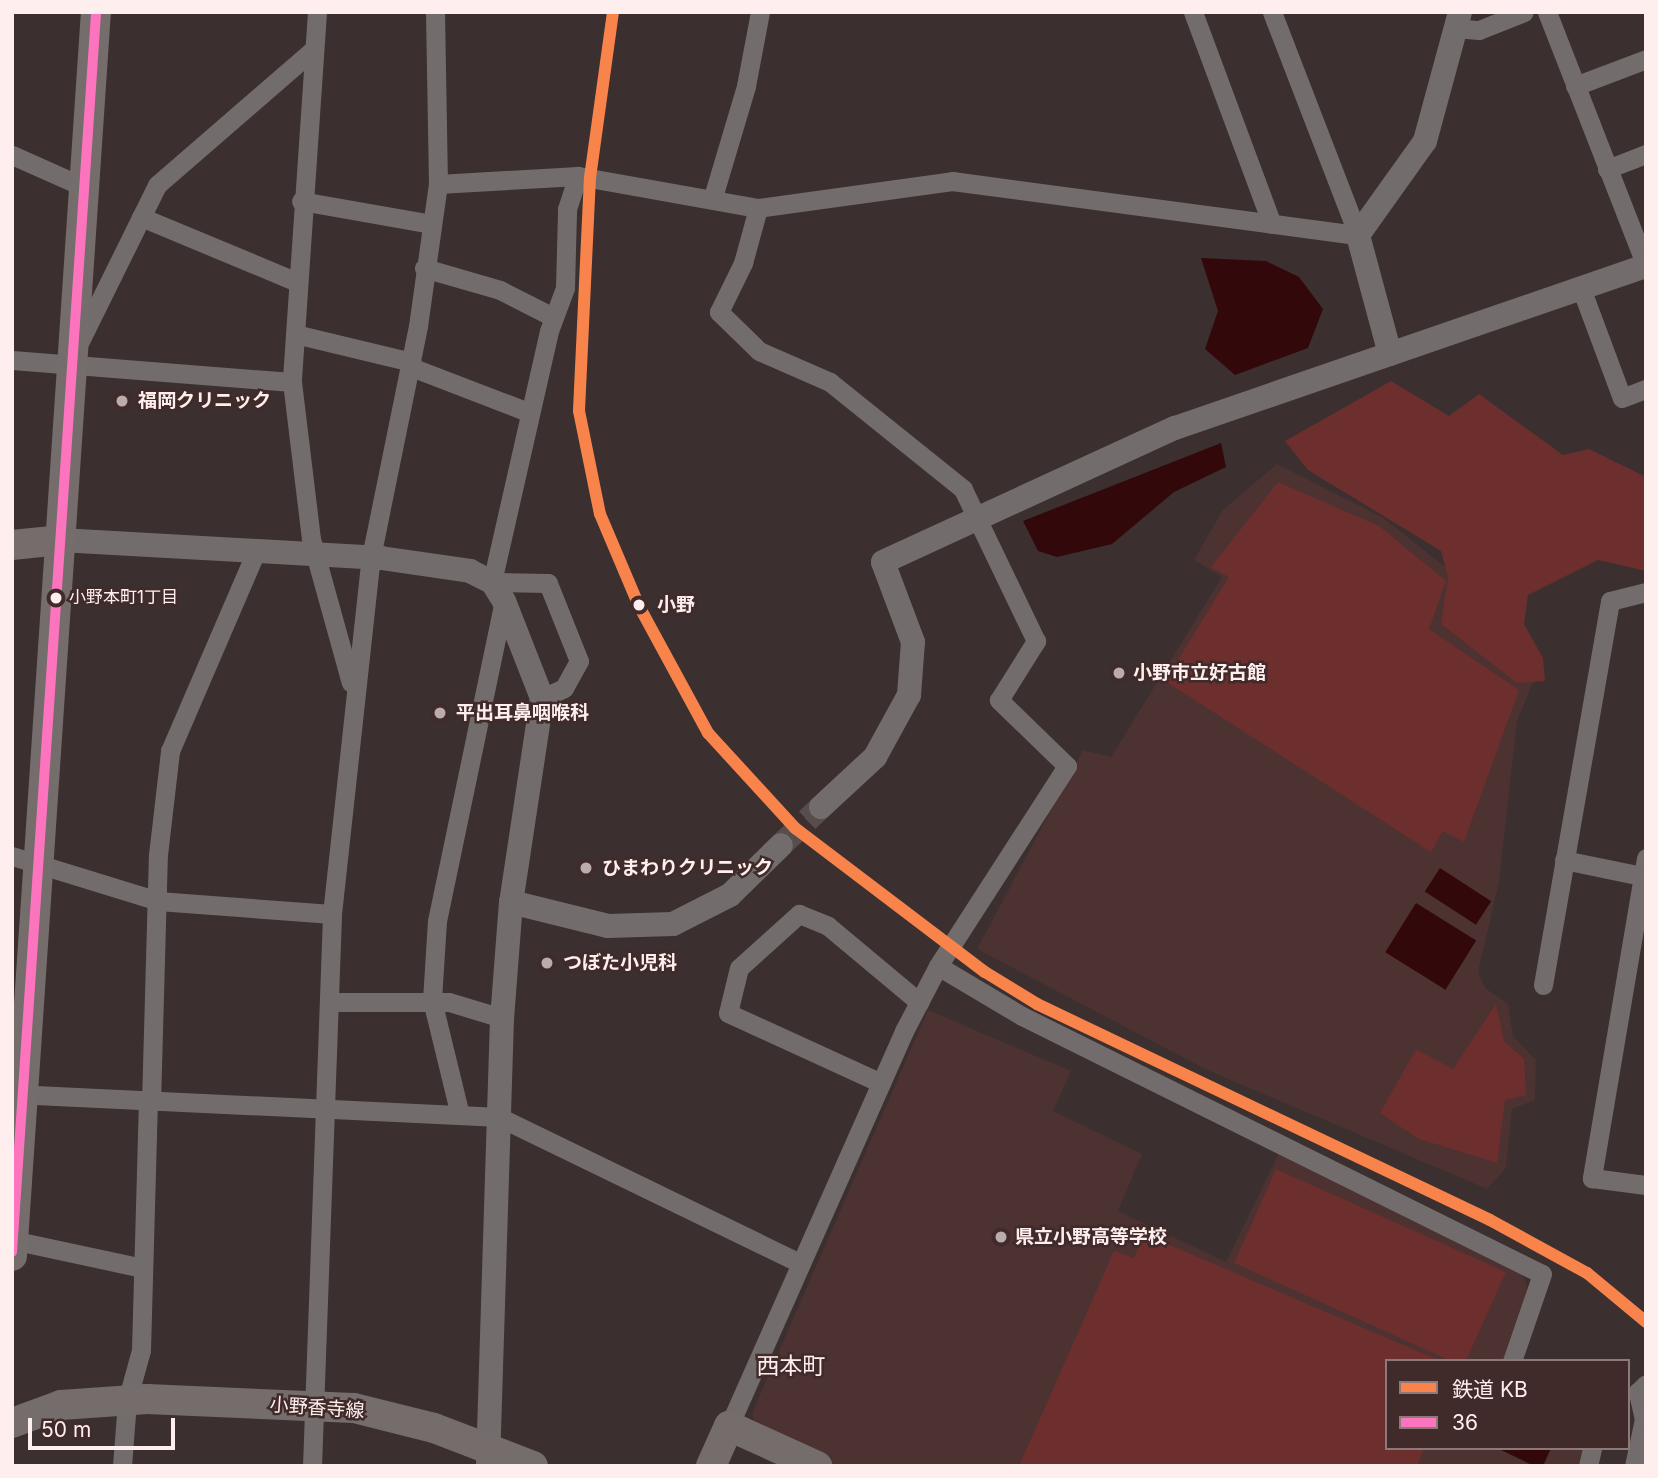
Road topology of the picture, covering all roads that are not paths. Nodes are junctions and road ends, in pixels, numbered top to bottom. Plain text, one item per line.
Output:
1 (96, 12) edge
2 (317, 12) edge
3 (435, 12) edge
4 (760, 12) edge
5 (1194, 12) edge
6 (1272, 12) edge
7 (1524, 12) edge
8 (1547, 12) edge
9 (1457, 20) edge
10 (313, 50) junction
11 (1646, 58) edge
12 (1575, 86) junction
13 (1646, 153) edge
14 (12, 155) edge
15 (1607, 169) junction
16 (578, 176) junction
17 (438, 184) junction
18 (84, 187) junction
19 (713, 197) junction
20 (301, 201) junction
21 (758, 208) junction
22 (141, 217) junction
23 (431, 224) junction
24 (1272, 224) junction
25 (1358, 235) junction
26 (1646, 266) edge
27 (424, 268) junction
28 (295, 281) junction
29 (1581, 288) junction
30 (553, 317) junction
31 (295, 334) junction
32 (1390, 354) junction
33 (12, 360) edge
34 (72, 360) junction
35 (411, 364) junction
36 (292, 382) junction
37 (1646, 389) edge
38 (528, 412) junction
39 (973, 517) junction
40 (60, 540) junction
41 (12, 545) edge
42 (257, 549) junction
43 (314, 554) junction
44 (371, 556) junction
45 (498, 591) junction
46 (1646, 592) edge
47 (353, 691) junction
48 (541, 698) junction
49 (821, 807) tunnel mouth
50 (781, 845) tunnel mouth
51 (25, 859) edge
52 (1564, 860) junction
53 (1644, 867) edge
54 (158, 901) junction
55 (511, 902) junction
56 (332, 914) junction
57 (938, 967) junction
58 (1637, 968) edge
59 (1543, 985) dead end
60 (432, 1000) junction
61 (330, 1002) junction
62 (919, 1002) junction
63 (502, 1018) junction
64 (881, 1083) junction
65 (17, 1094) edge
66 (150, 1103) junction
67 (324, 1110) junction
68 (460, 1115) junction
69 (499, 1117) junction
70 (1646, 1185) edge
71 (13, 1245) edge
72 (798, 1262) junction
73 (143, 1268) junction
74 (1513, 1359) edge
75 (1646, 1384) edge
76 (127, 1401) junction
77 (315, 1406) junction
78 (12, 1423) edge
79 (729, 1426) junction
80 (489, 1458) edge
81 (122, 1466) edge
82 (312, 1466) edge
83 (533, 1466) edge
84 (711, 1466) edge
85 (817, 1466) edge
86 (1634, 1466) edge

1 - 18 main road
2 - 10 street
3 - 17 street
4 - 19 street
5 - 24 street
6 - 25 street
7 - 9 street
8 - 12 street
9 - 25 street
10 - 20 street
10 - 22 street
11 - 12 street
12 - 15 street
13 - 15 street
14 - 18 street
15 - 26 street
16 - 17 street
16 - 19 street
16 - 30 street
17 - 23 street
18 - 34 main road
19 - 21 street
20 - 23 street
20 - 28 street
21 - 24 street
21 - 39 street
22 - 28 street
22 - 34 street
23 - 27 street
24 - 25 street
25 - 32 street
26 - 29 street
27 - 30 street
27 - 35 street
28 - 31 street
29 - 32 street
29 - 37 street
30 - 38 street
31 - 35 street
31 - 36 street
32 - 39 street
33 - 34 street
34 - 36 street
34 - 40 main road
35 - 38 street
35 - 44 street
36 - 43 street
38 - 45 street
39 - 49 street
39 - 57 street
40 - 41 main road
40 - 42 street
40 - 51 main road
42 - 43 street
42 - 54 street
43 - 44 street
43 - 47 street
44 - 45 street
44 - 47 street
45 - 48 street
45 - 48 street
45 - 60 street
46 - 52 street
47 - 56 street
48 - 55 street
50 - 55 street
51 - 54 street
51 - 65 main road
52 - 53 street
52 - 59 street
53 - 58 street
54 - 56 street
54 - 66 street
55 - 63 street
56 - 61 street
57 - 62 street
57 - 74 street
58 - 70 street
60 - 61 street
60 - 63 street
60 - 68 street
61 - 67 street
62 - 64 street
62 - 64 street
63 - 69 street
64 - 72 street
65 - 66 street
65 - 71 main road
66 - 67 street
66 - 73 street
67 - 68 street
67 - 77 street
68 - 69 street
69 - 72 street
69 - 80 street
71 - 73 street
72 - 79 street
73 - 76 street
75 - 86 street
76 - 77 main road, 小野香寺線
76 - 78 main road, 小野香寺線
76 - 81 street
77 - 80 main road, 小野香寺線
77 - 82 street
79 - 84 main road
79 - 85 main road
80 - 83 main road, 小野香寺線

